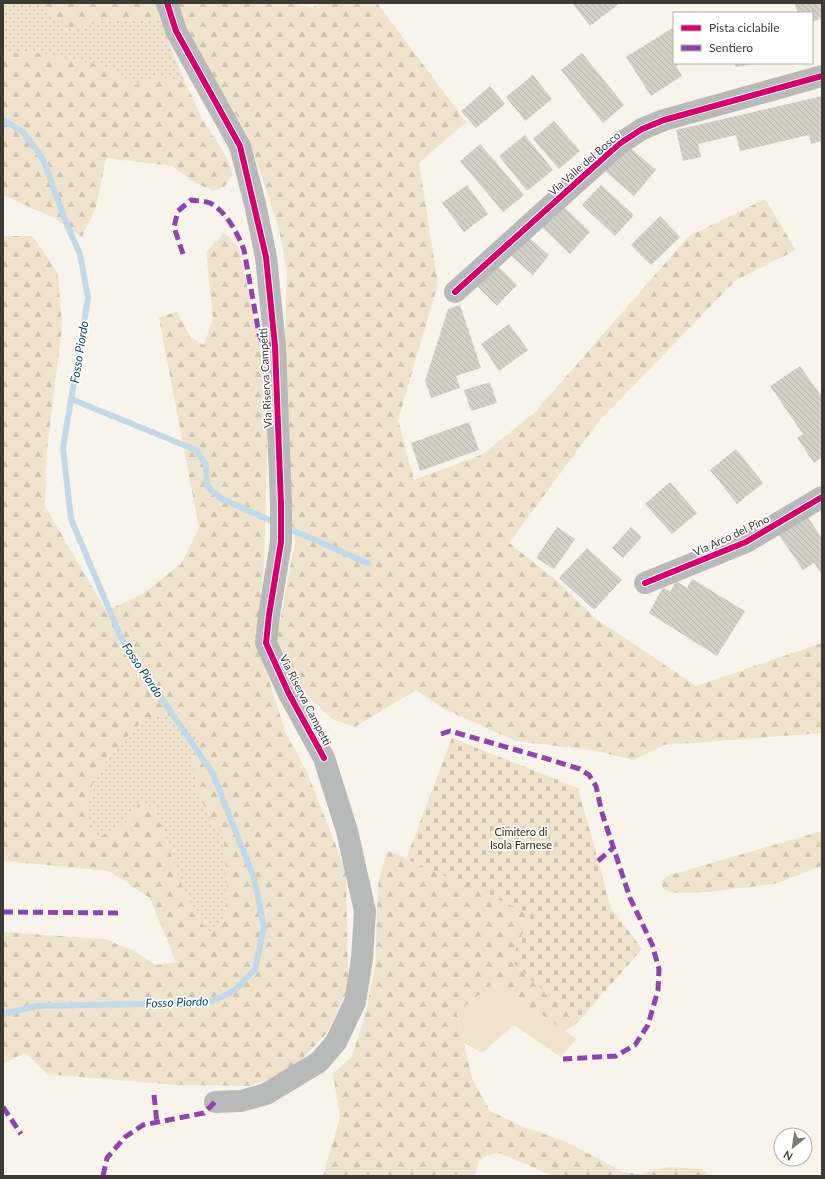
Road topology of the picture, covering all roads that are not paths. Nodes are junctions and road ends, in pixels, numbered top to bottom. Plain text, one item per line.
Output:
1 (167, 3) edge
2 (822, 76) edge
3 (455, 292) dead end
4 (822, 497) edge
5 (645, 583) dead end
6 (216, 1102) dead end

1 - 6 street, Via Riserva Campetti
2 - 3 street, Via Valle del Bosco
4 - 5 street, Via Arco del Pino

